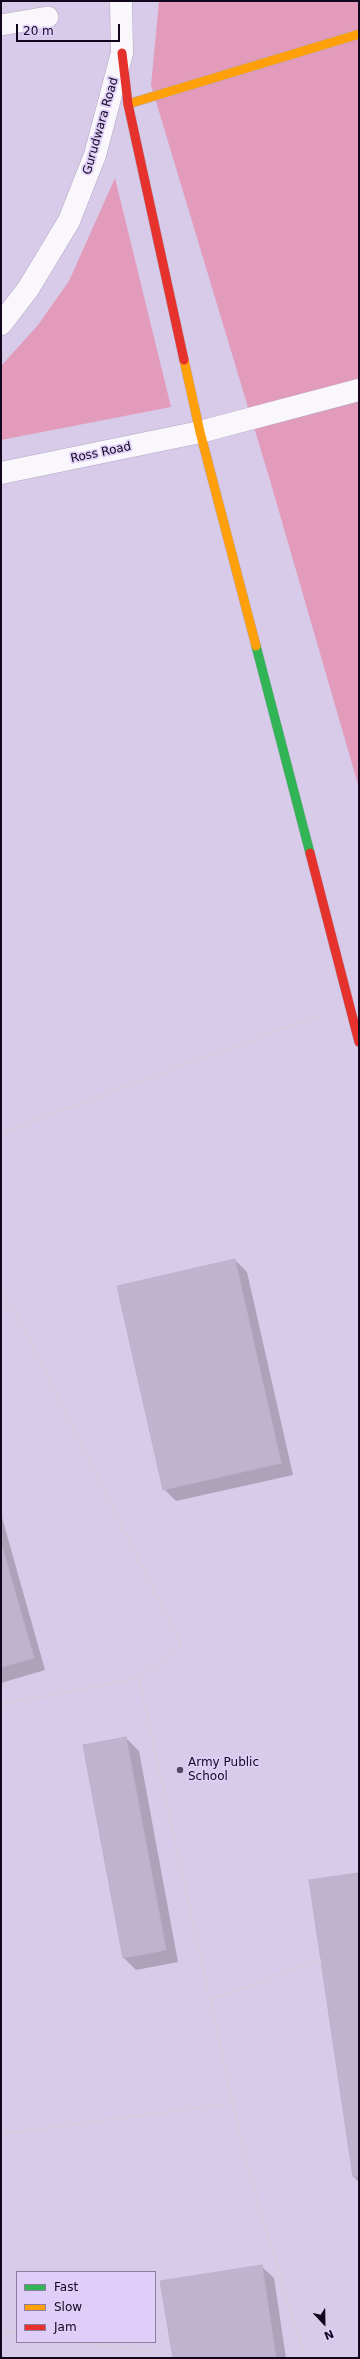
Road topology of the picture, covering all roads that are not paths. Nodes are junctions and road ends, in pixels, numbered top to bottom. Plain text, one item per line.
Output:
1 (121, 1) edge
2 (48, 17) dead end
3 (1, 25) edge
4 (359, 34) edge
5 (122, 53) junction
6 (128, 104) junction
7 (1, 324) edge
8 (359, 390) edge
9 (200, 432) junction
10 (1, 474) edge
11 (359, 1042) edge

1 - 5 street, Gurudwara Road
2 - 3 lane
4 - 6 street
5 - 6 street
5 - 7 street, Gurudwara Road
6 - 9 street
8 - 9 street, Ross Road
9 - 10 street, Ross Road
9 - 11 street

